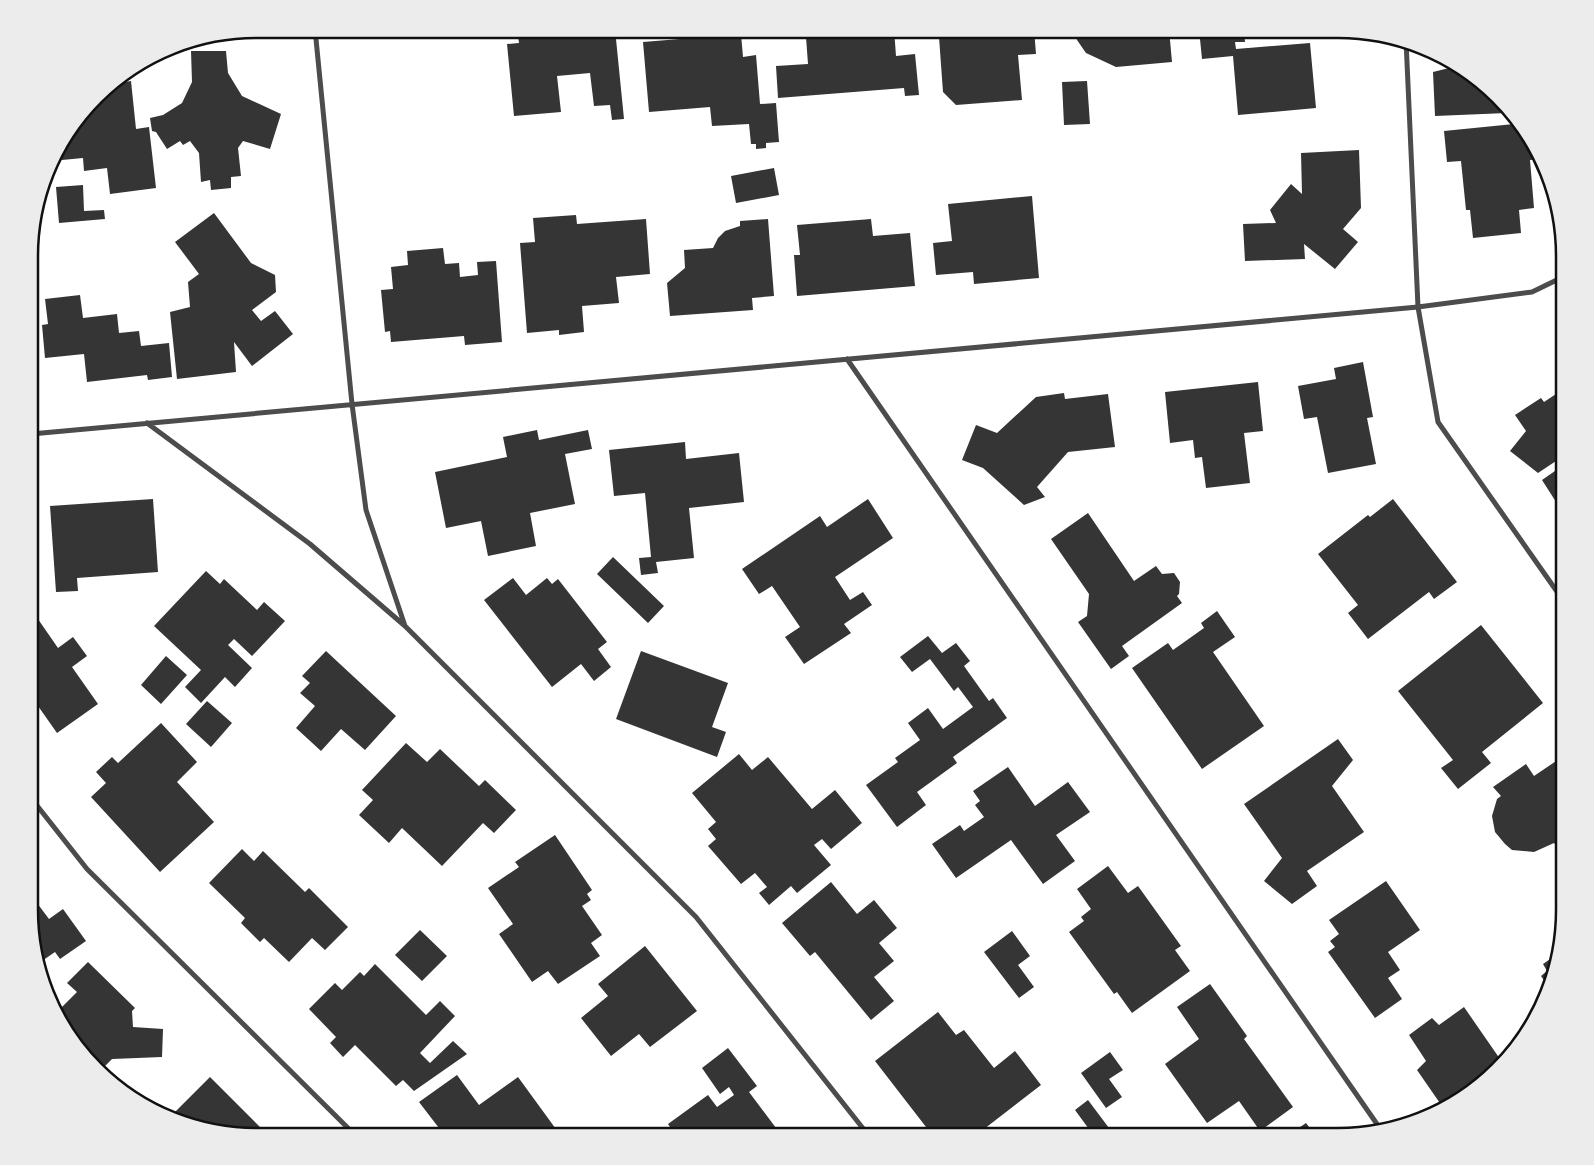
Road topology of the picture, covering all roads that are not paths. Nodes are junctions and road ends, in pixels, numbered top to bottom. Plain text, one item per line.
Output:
1 (315, 38) edge
2 (1406, 48) edge
3 (1556, 280) edge
4 (1418, 307) junction
5 (847, 360) junction
6 (352, 404) junction
7 (147, 423) junction
8 (38, 433) edge
9 (1556, 590) edge
10 (405, 626) junction
11 (38, 807) edge
12 (1376, 1124) edge
13 (348, 1128) edge
14 (862, 1128) edge

1 - 6 street
2 - 4 street
3 - 4 street
4 - 5 street
4 - 9 street
5 - 6 street
5 - 12 street
6 - 7 street
6 - 10 street
7 - 8 street
7 - 10 street
10 - 14 street
11 - 13 street

